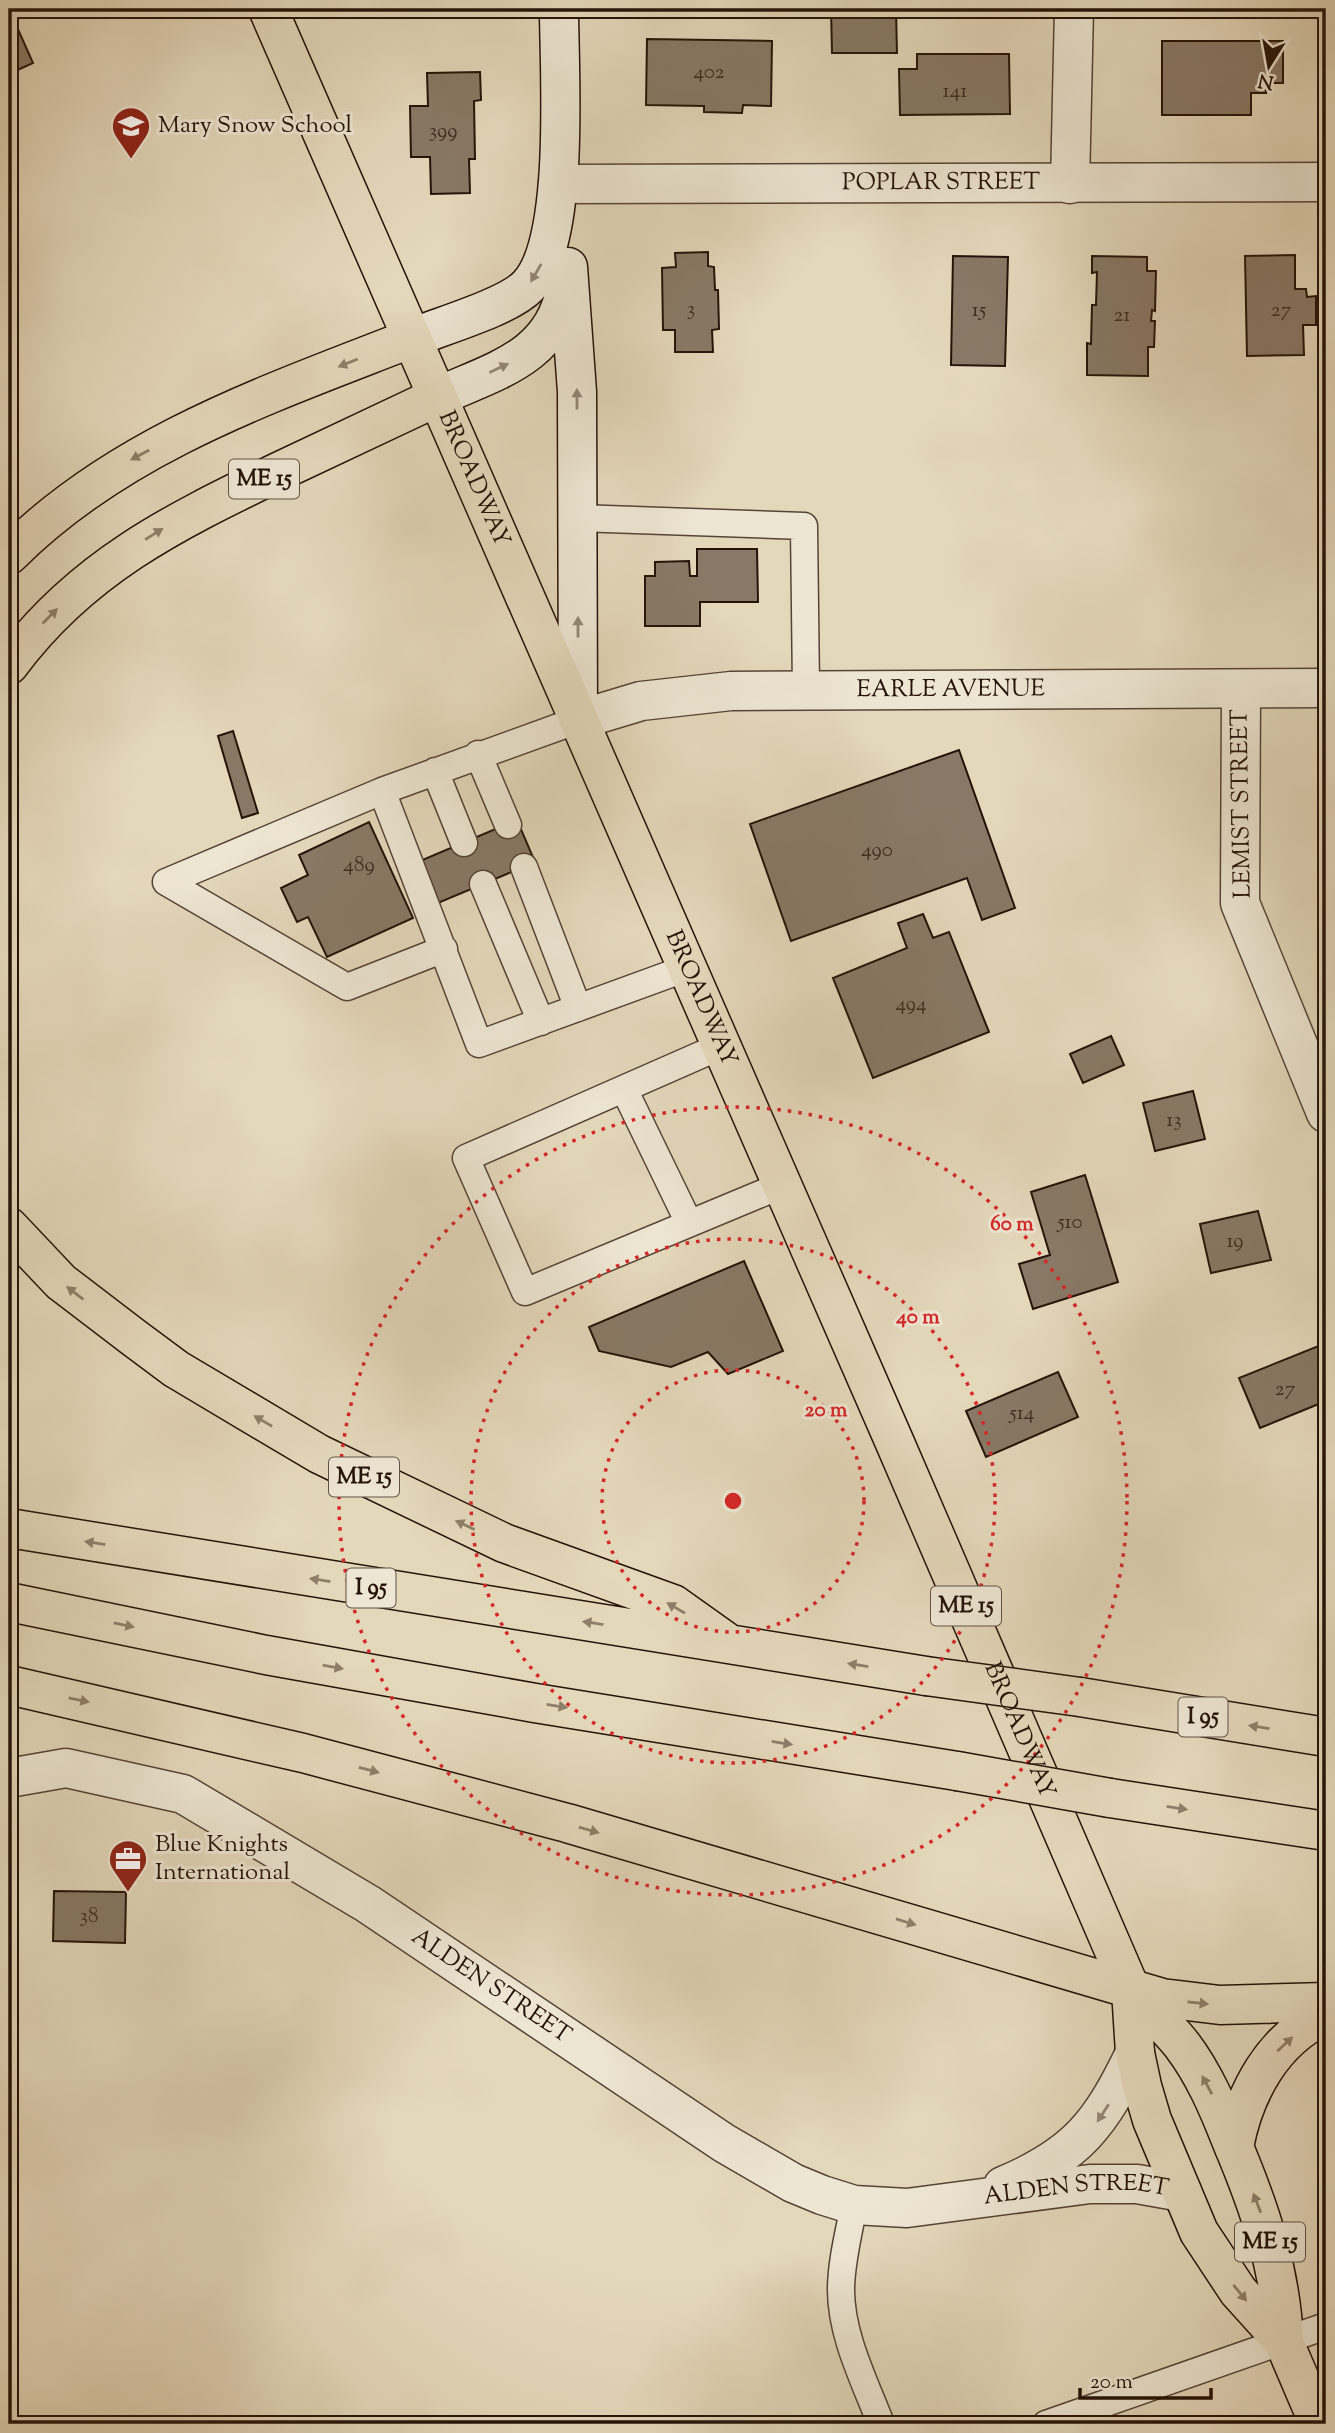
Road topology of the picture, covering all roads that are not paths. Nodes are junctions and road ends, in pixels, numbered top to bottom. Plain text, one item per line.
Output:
1 (268, 9) edge
2 (559, 9) edge
3 (1073, 9) edge
4 (1326, 182) edge
5 (558, 184) junction
6 (1070, 184) junction
7 (568, 267) junction
8 (412, 338) junction
9 (437, 397) junction
10 (578, 518) junction
11 (9, 555) edge
12 (9, 665) edge
13 (1326, 688) edge
14 (1241, 689) junction
15 (806, 690) junction
16 (578, 720) junction
17 (478, 754) junction
18 (435, 771) junction
19 (382, 791) junction
20 (508, 825) dead end
21 (464, 843) dead end
22 (524, 867) dead end
23 (483, 884) dead end
24 (444, 949) junction
25 (687, 968) junction
26 (578, 1008) junction
27 (541, 1022) junction
28 (721, 1046) junction
29 (624, 1089) junction
30 (1326, 1113) edge
31 (782, 1185) junction
32 (689, 1223) junction
33 (9, 1227) edge
34 (9, 1528) edge
35 (9, 1602) edge
36 (733, 1646) junction
37 (9, 1685) edge
38 (1326, 1738) edge
39 (9, 1778) edge
40 (1326, 1831) edge
41 (1131, 1990) junction
42 (1326, 2002) edge
43 (1326, 2015) edge
44 (1135, 2053) junction
45 (1234, 2147) junction
46 (1182, 2192) junction
47 (969, 2199) junction
48 (854, 2205) junction
49 (1326, 2326) edge
50 (1284, 2342) junction
51 (881, 2424) edge
52 (1046, 2424) edge
53 (1319, 2424) edge

1 - 8 main road, BROADWAY
2 - 5 street
3 - 6 street
4 - 6 street, POPLAR STREET
5 - 6 street, POPLAR STREET
5 - 7 street
5 -> 8 street
9 -> 7 street
10 -> 7 street
8 - 9 main road, BROADWAY / ME 15
8 -> 11 main road
12 -> 9 main road, ME 15
9 - 16 main road, BROADWAY / ME 15
10 - 15 lane
16 -> 10 street
13 - 14 street, EARLE AVENUE
14 - 15 street, EARLE AVENUE
14 - 30 street, LEMIST STREET
15 - 16 street, EARLE AVENUE
16 - 17 lane
16 - 25 main road, BROADWAY / ME 15
17 - 18 lane
17 - 20 lane
18 - 19 lane
18 - 21 lane
19 - 24 lane
19 - 24 lane
22 - 26 lane
23 - 27 lane
24 - 27 lane
25 - 26 lane
25 - 28 main road, BROADWAY / ME 15
26 - 27 lane
28 - 29 lane
28 - 31 main road, BROADWAY / ME 15
29 - 32 lane
29 - 32 lane
31 - 32 lane
31 - 41 main road, BROADWAY / ME 15
36 -> 33 main road, ME 15
36 -> 34 main road, I 95
35 -> 40 main road, bridge
38 -> 36 main road, I 95, bridge
37 -> 41 main road
39 - 48 street, ALDEN STREET
41 -> 42 main road
41 - 44 main road, BROADWAY / ME 15
45 -> 41 main road, BROADWAY / ME 15
45 -> 43 main road
44 - 46 main road, BROADWAY / ME 15
44 -> 47 street, ALDEN STREET
50 -> 45 main road, BROADWAY / ME 15
46 - 47 street, ALDEN STREET
46 -> 50 main road, BROADWAY / ME 15
47 - 48 street, ALDEN STREET
48 - 51 lane
49 - 50 lane
50 - 52 lane
50 - 53 main road, BROADWAY / ME 15

